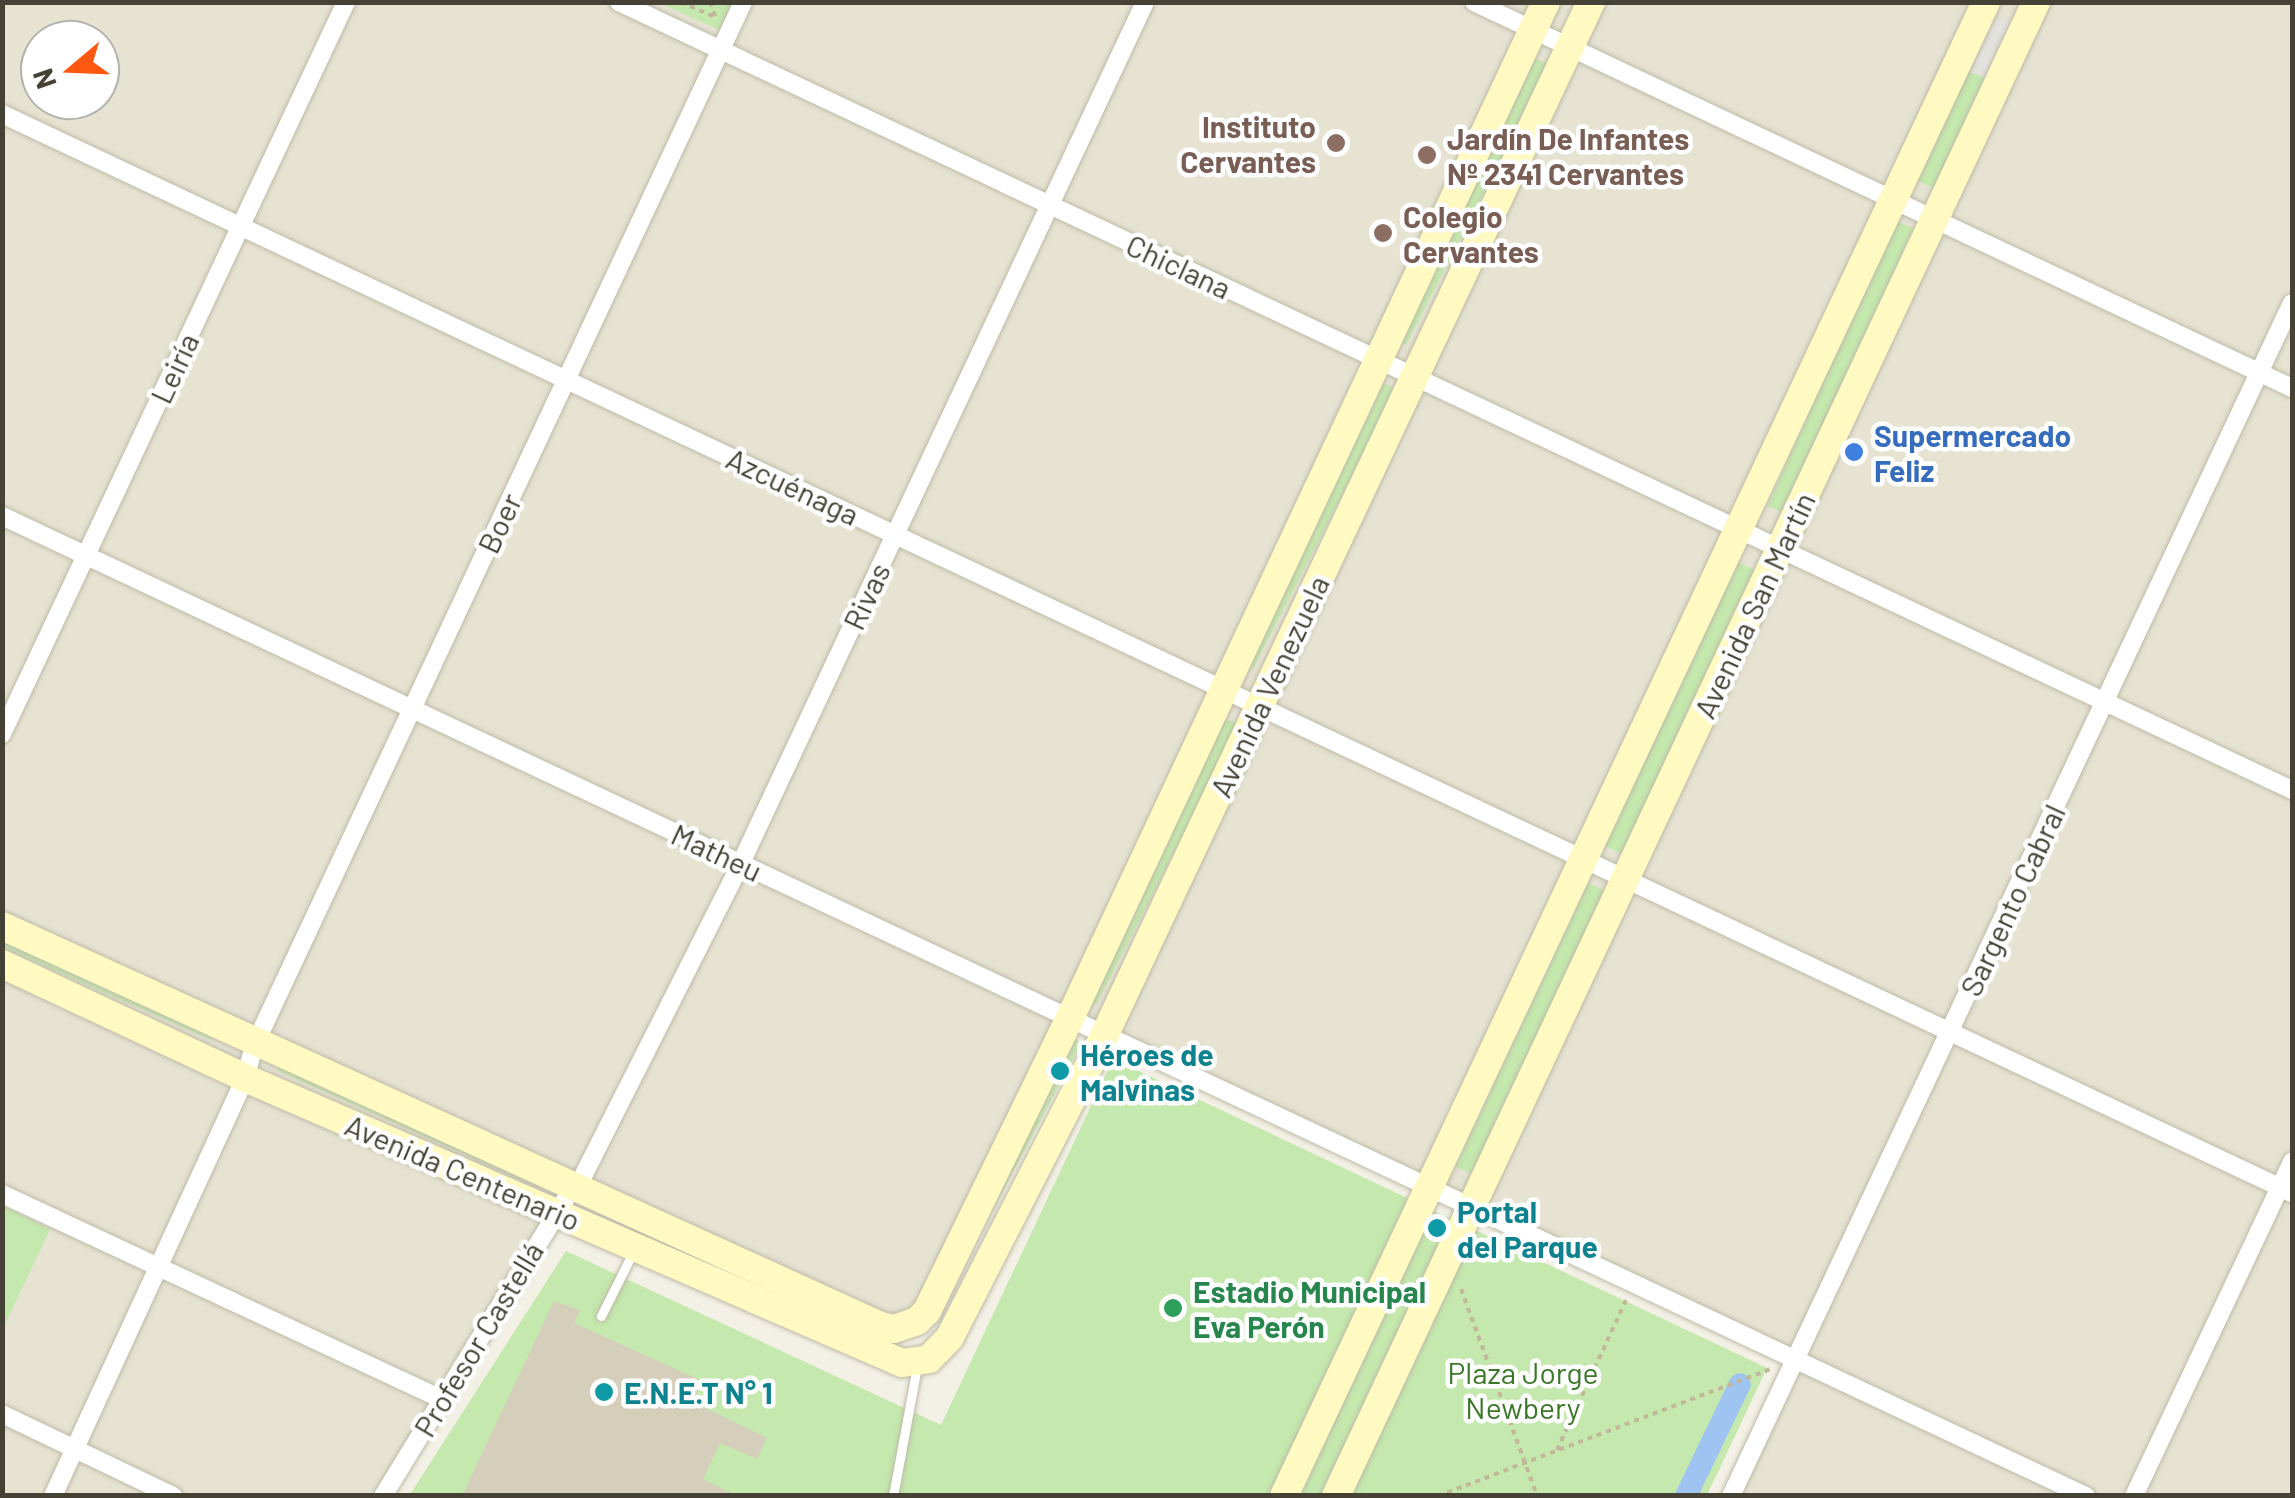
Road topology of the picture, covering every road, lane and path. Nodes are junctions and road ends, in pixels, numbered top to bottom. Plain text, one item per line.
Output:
1 (346, 2) edge
2 (619, 2) edge
3 (680, 2) edge
4 (743, 2) edge
5 (1146, 2) edge
6 (1474, 2) edge
7 (1546, 2) edge
8 (1591, 2) edge
9 (1986, 2) edge
10 (2036, 2) edge
11 (716, 19) dead end
12 (1533, 30) junction
13 (1570, 47) junction
14 (721, 50) junction
15 (2, 114) edge
16 (1892, 199) junction
17 (1050, 206) junction
18 (1935, 219) junction
19 (241, 226) junction
20 (2292, 304) edge
21 (1378, 360) junction
22 (2260, 372) junction
23 (1414, 377) junction
24 (566, 379) junction
25 (2292, 388) edge
26 (2, 516) edge
27 (1738, 529) junction
28 (896, 534) junction
29 (1780, 549) junction
30 (86, 555) junction
31 (1224, 689) junction
32 (2105, 702) junction
33 (1260, 706) junction
34 (412, 709) junction
35 (2, 734) edge
36 (2292, 790) edge
37 (1584, 859) junction
38 (741, 863) junction
39 (1626, 879) junction
40 (2, 926) edge
41 (2, 964) edge
42 (1070, 1018) junction
43 (1950, 1032) junction
44 (1105, 1034) junction
45 (255, 1044) junction
46 (244, 1078) junction
47 (2292, 1161) edge
48 (1431, 1188) junction
49 (2286, 1190) edge
50 (2, 1194) edge
51 (565, 1199) junction
52 (1472, 1207) junction
53 (649, 1219) junction
54 (636, 1246) junction
55 (1449, 1255) junction
56 (158, 1267) junction
57 (1634, 1283) junction
58 (601, 1316) dead end
59 (907, 1327) junction
60 (1796, 1359) junction
61 (924, 1360) junction
62 (443, 1400) junction
63 (2, 1414) edge
64 (74, 1448) junction
65 (1556, 1450) junction
66 (1525, 1462) junction
67 (1284, 1495) edge
68 (53, 1496) edge
69 (173, 1496) edge
70 (383, 1496) edge
71 (893, 1496) edge
72 (1336, 1496) edge
73 (1438, 1496) edge
74 (1537, 1496) edge
75 (1732, 1496) edge
76 (2086, 1496) edge
77 (2134, 1496) edge

1 - 19 street, Leiría
2 - 14 street, Chiclana
3 - 11 path
4 - 14 street, Boer
5 - 17 street, Rivas
6 - 12 street
7 - 12 street, Avenida Venezuela
8 - 13 street, Avenida Venezuela
9 - 16 street, Avenida San Martín
10 - 18 street, Avenida San Martín
12 - 13 street
12 - 21 street, Avenida Venezuela
13 - 16 street
13 - 23 street, Avenida Venezuela
14 - 17 street, Chiclana
14 - 24 street, Boer
15 - 19 street, Azcuénaga
16 - 18 street
16 - 27 street, Avenida San Martín
17 - 21 street, Chiclana
17 - 28 street, Rivas
18 - 22 street
18 - 29 street, Avenida San Martín
19 - 24 street, Azcuénaga
19 - 30 street, Leiría
20 - 22 street, Sargento Cabral
21 - 23 street, Chiclana
21 - 31 street, Avenida Venezuela
22 - 25 street
22 - 32 street, Sargento Cabral
23 - 27 street, Chiclana
23 - 33 street, Avenida Venezuela
24 - 28 street, Azcuénaga
24 - 34 street, Boer
26 - 30 street, Matheu
27 - 29 street, Chiclana
27 - 37 street, Avenida San Martín
28 - 31 street, Azcuénaga
28 - 38 street, Rivas
29 - 32 street, Chiclana
29 - 39 street, Avenida San Martín
30 - 34 street, Matheu
30 - 35 street, Leiría
31 - 33 street, Azcuénaga
31 - 42 street, Avenida Venezuela
32 - 36 street, Chiclana
32 - 43 street, Sargento Cabral
33 - 37 street, Azcuénaga
33 - 44 street, Avenida Venezuela
34 - 38 street, Matheu
34 - 45 street, Boer
37 - 39 street, Azcuénaga
37 - 48 street, Avenida San Martín
38 - 42 street, Matheu
38 - 51 street, Rivas
39 - 43 street, Azcuénaga
39 - 52 street, Avenida San Martín
40 - 45 street, Avenida Centenario
41 - 46 street, Avenida Centenario
42 - 44 street, Matheu
42 - 59 street, Avenida Venezuela
43 - 49 street, Azcuénaga
43 - 60 street, Sargento Cabral
44 - 48 street, Matheu
44 - 61 street, Avenida Venezuela
45 - 46 street, Boer
45 - 51 street, Avenida Centenario
46 - 51 street, Avenida Centenario
46 - 56 street, Boer
47 - 49 street
48 - 52 street, Matheu
48 - 67 street, Avenida San Martín
49 - 77 street
50 - 56 street
51 - 53 street, Avenida Centenario
51 - 54 street, Avenida Centenario
51 - 62 street, Profesor Castellá
52 - 55 street, Avenida San Martín
52 - 57 street, Matheu
53 - 54 lane
53 - 59 street, Avenida Centenario
54 - 58 lane
54 - 61 street, Avenida Centenario
55 - 66 path
55 - 72 street, Avenida San Martín
56 - 62 street
56 - 64 street, Boer
57 - 60 street, Matheu
57 - 65 path
59 - 61 street
60 - 65 path
60 - 75 street, Sargento Cabral
60 - 76 street, Matheu
61 - 71 lane
62 - 70 street, Profesor Castellá
63 - 64 street
64 - 68 street, Boer
64 - 69 street
65 - 66 path
66 - 73 path
66 - 74 path

